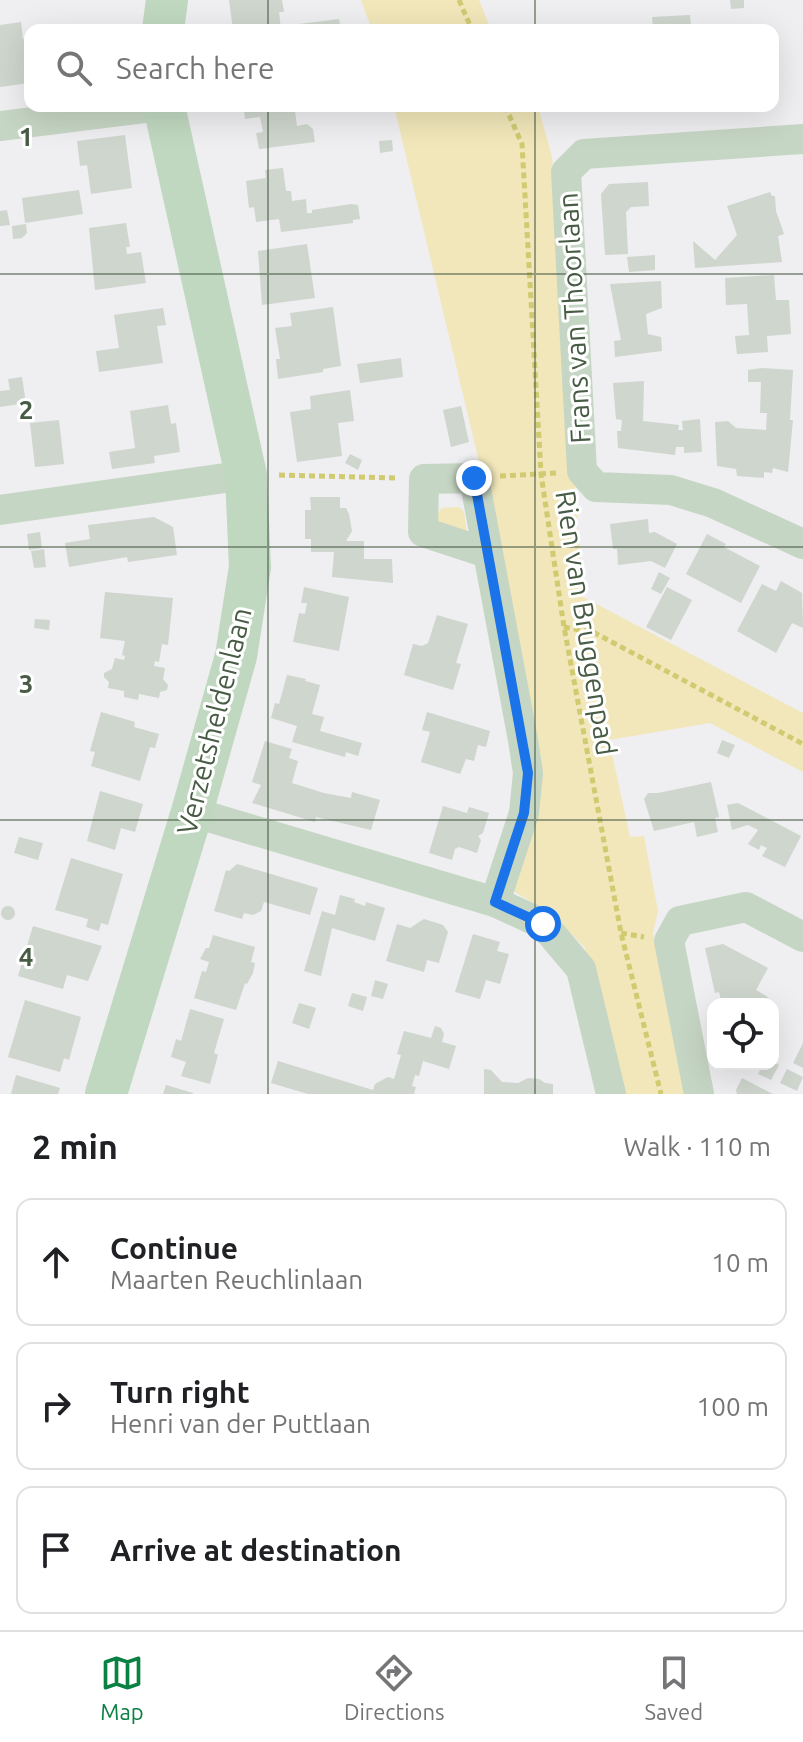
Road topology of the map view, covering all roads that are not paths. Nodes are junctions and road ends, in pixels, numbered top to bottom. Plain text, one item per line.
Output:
1 (167, 0) edge
2 (164, 24) edge
3 (113, 112) edge
4 (163, 112) edge
5 (0, 126) edge
6 (803, 139) edge
7 (246, 475) junction
8 (0, 510) edge
9 (801, 538) edge
10 (487, 553) junction
11 (192, 812) junction
12 (495, 902) junction
13 (803, 937) edge
14 (106, 1094) edge
15 (611, 1094) edge
16 (699, 1094) edge

1 - 2 street
3 - 5 street
4 - 7 street, Verzetsheldenlaan
6 - 9 street, Frans van Thoorlaan
7 - 8 street
7 - 11 street, Verzetsheldenlaan
10 - 10 street
10 - 12 street
11 - 12 street
11 - 14 street, Verzetsheldenlaan
12 - 15 street
13 - 16 street

